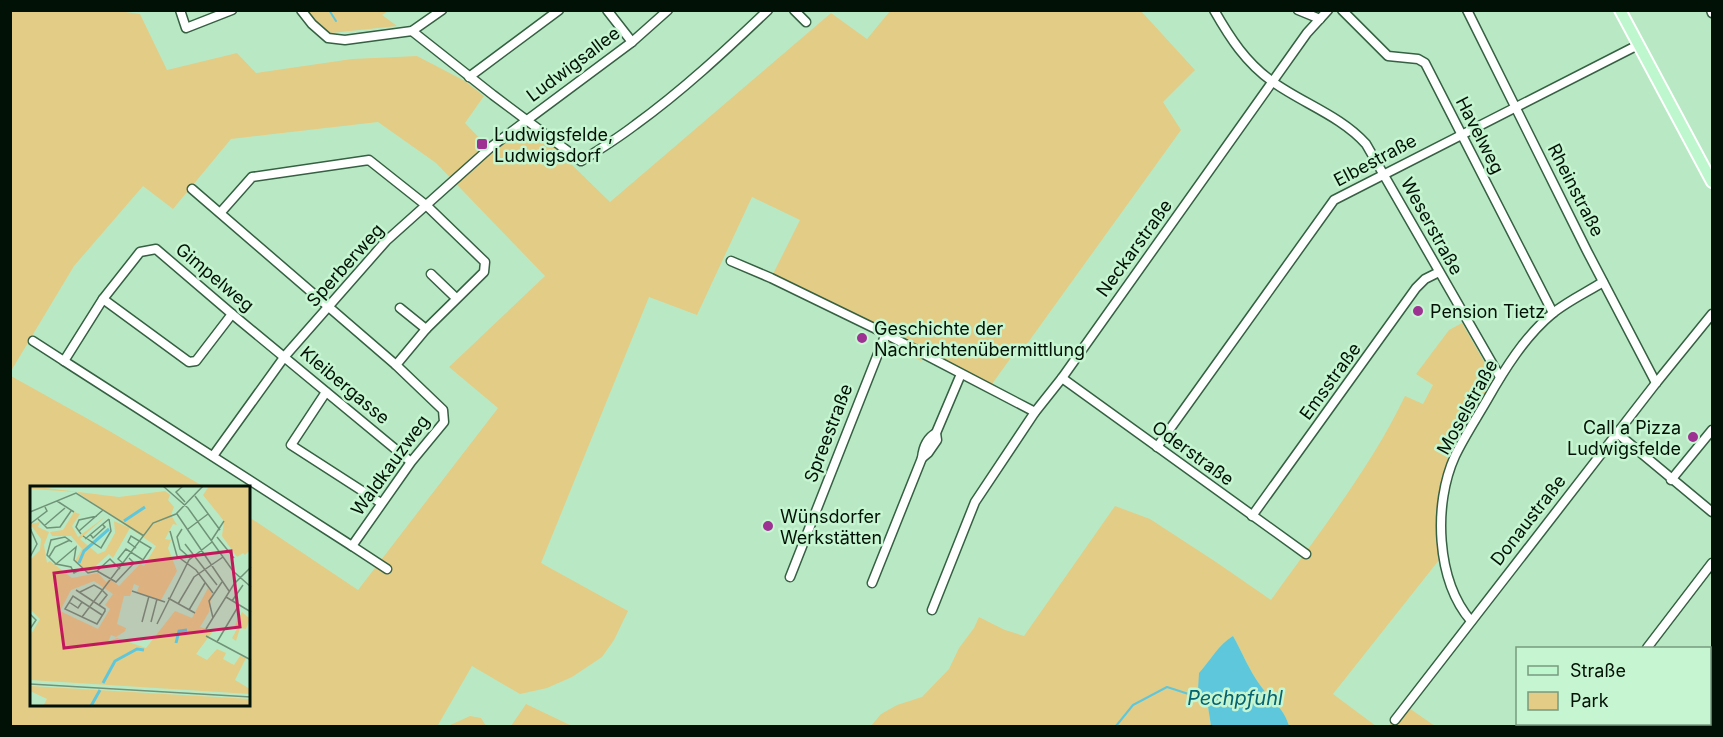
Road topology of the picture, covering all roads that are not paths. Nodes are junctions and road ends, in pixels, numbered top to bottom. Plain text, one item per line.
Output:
1 (180, 10) edge
2 (232, 10) edge
3 (301, 10) edge
4 (442, 10) edge
5 (560, 10) edge
6 (607, 10) edge
7 (668, 10) edge
8 (768, 10) edge
9 (794, 10) edge
10 (1214, 10) edge
11 (1298, 10) edge
12 (1328, 10) edge
13 (1342, 10) edge
14 (1467, 10) edge
15 (1620, 10) edge
16 (1320, 19) junction
17 (806, 22) dead end
18 (412, 31) junction
19 (632, 42) junction
20 (1638, 45) junction
21 (469, 77) junction
22 (1272, 82) junction
23 (1516, 107) junction
24 (526, 120) junction
25 (1461, 134) junction
26 (1384, 173) junction
27 (1713, 182) edge
28 (192, 189) dead end
29 (428, 206) junction
30 (221, 212) junction
31 (731, 261) dead end
32 (1439, 272) junction
33 (431, 274) dead end
34 (1603, 282) junction
35 (456, 298) junction
36 (103, 299) junction
37 (328, 308) junction
38 (400, 308) dead end
39 (1553, 313) junction
40 (232, 314) junction
41 (1713, 314) edge
42 (426, 329) junction
43 (885, 336) junction
44 (33, 341) dead end
45 (285, 356) junction
46 (64, 361) junction
47 (396, 365) junction
48 (961, 374) junction
49 (1500, 377) junction
50 (1062, 378) junction
51 (1656, 383) junction
52 (326, 392) junction
53 (1035, 412) junction
54 (1713, 430) edge
55 (1617, 433) junction
56 (1157, 447) junction
57 (213, 456) junction
58 (411, 462) junction
59 (1671, 480) junction
60 (381, 503) junction
61 (1713, 512) edge
62 (1252, 516) junction
63 (352, 546) junction
64 (1306, 554) dead end
65 (1713, 563) edge
66 (387, 569) dead end
67 (789, 577) dead end
68 (873, 583) dead end
69 (932, 610) dead end
70 (1471, 621) junction
71 (1648, 647) edge
72 (1395, 720) dead end

1 - 2 street
3 - 18 street
4 - 18 street
5 - 21 street
6 - 19 street
7 - 19 street, Ludwigsallee
8 - 24 street
9 - 17 street
10 - 22 street, Weserstraße
11 - 16 street
12 - 16 street, Neckarstraße
13 - 25 street, Havelweg
14 - 23 street, Rheinstraße
15 - 20 main road
16 - 22 street, Neckarstraße
18 - 21 street, Ludwigsallee
19 - 24 street, Ludwigsallee
20 - 23 street, Elbestraße
20 - 27 main road
21 - 24 street, Ludwigsallee
22 - 26 street, Weserstraße
22 - 50 street, Neckarstraße
23 - 25 street, Elbestraße
23 - 34 street, Rheinstraße
24 - 29 street, Sperberweg
25 - 26 street, Elbestraße
25 - 39 street, Havelweg
26 - 32 street, Weserstraße
26 - 56 street, Elbestraße
28 - 30 street, Waldkauzweg
29 - 30 street
29 - 35 street
29 - 37 street, Sperberweg
30 - 37 street, Waldkauzweg
31 - 43 street
32 - 49 street, Weserstraße
32 - 62 street, Emsstraße
33 - 35 street
34 - 39 street, Moselstraße
34 - 51 street, Rheinstraße
35 - 42 street
36 - 40 street
36 - 40 street, Gimpelweg
36 - 46 street, Gimpelweg
37 - 45 street, Sperberweg
37 - 47 street, Waldkauzweg
38 - 42 street
39 - 49 street, Moselstraße
40 - 45 street, Gimpelweg
41 - 51 street, Donaustraße
42 - 47 street
43 - 48 street
43 - 67 street, Spreestraße
44 - 46 street
45 - 52 street, Kleibergasse
45 - 57 street, Sperberweg
46 - 57 street
47 - 58 street, Waldkauzweg
48 - 53 street
48 - 68 street
49 - 70 street, Moselstraße
50 - 53 street, Neckarstraße
50 - 56 street, Oderstraße
51 - 55 street, Donaustraße
52 - 58 street, Kleibergasse
52 - 60 street
53 - 69 street, Neckarstraße
54 - 59 street
55 - 59 street
55 - 70 street, Donaustraße
56 - 62 street, Oderstraße
57 - 63 street
58 - 60 street, Waldkauzweg
59 - 61 street
60 - 63 street, Waldkauzweg
62 - 64 street, Oderstraße
63 - 66 street
65 - 71 street
70 - 72 street, Donaustraße

